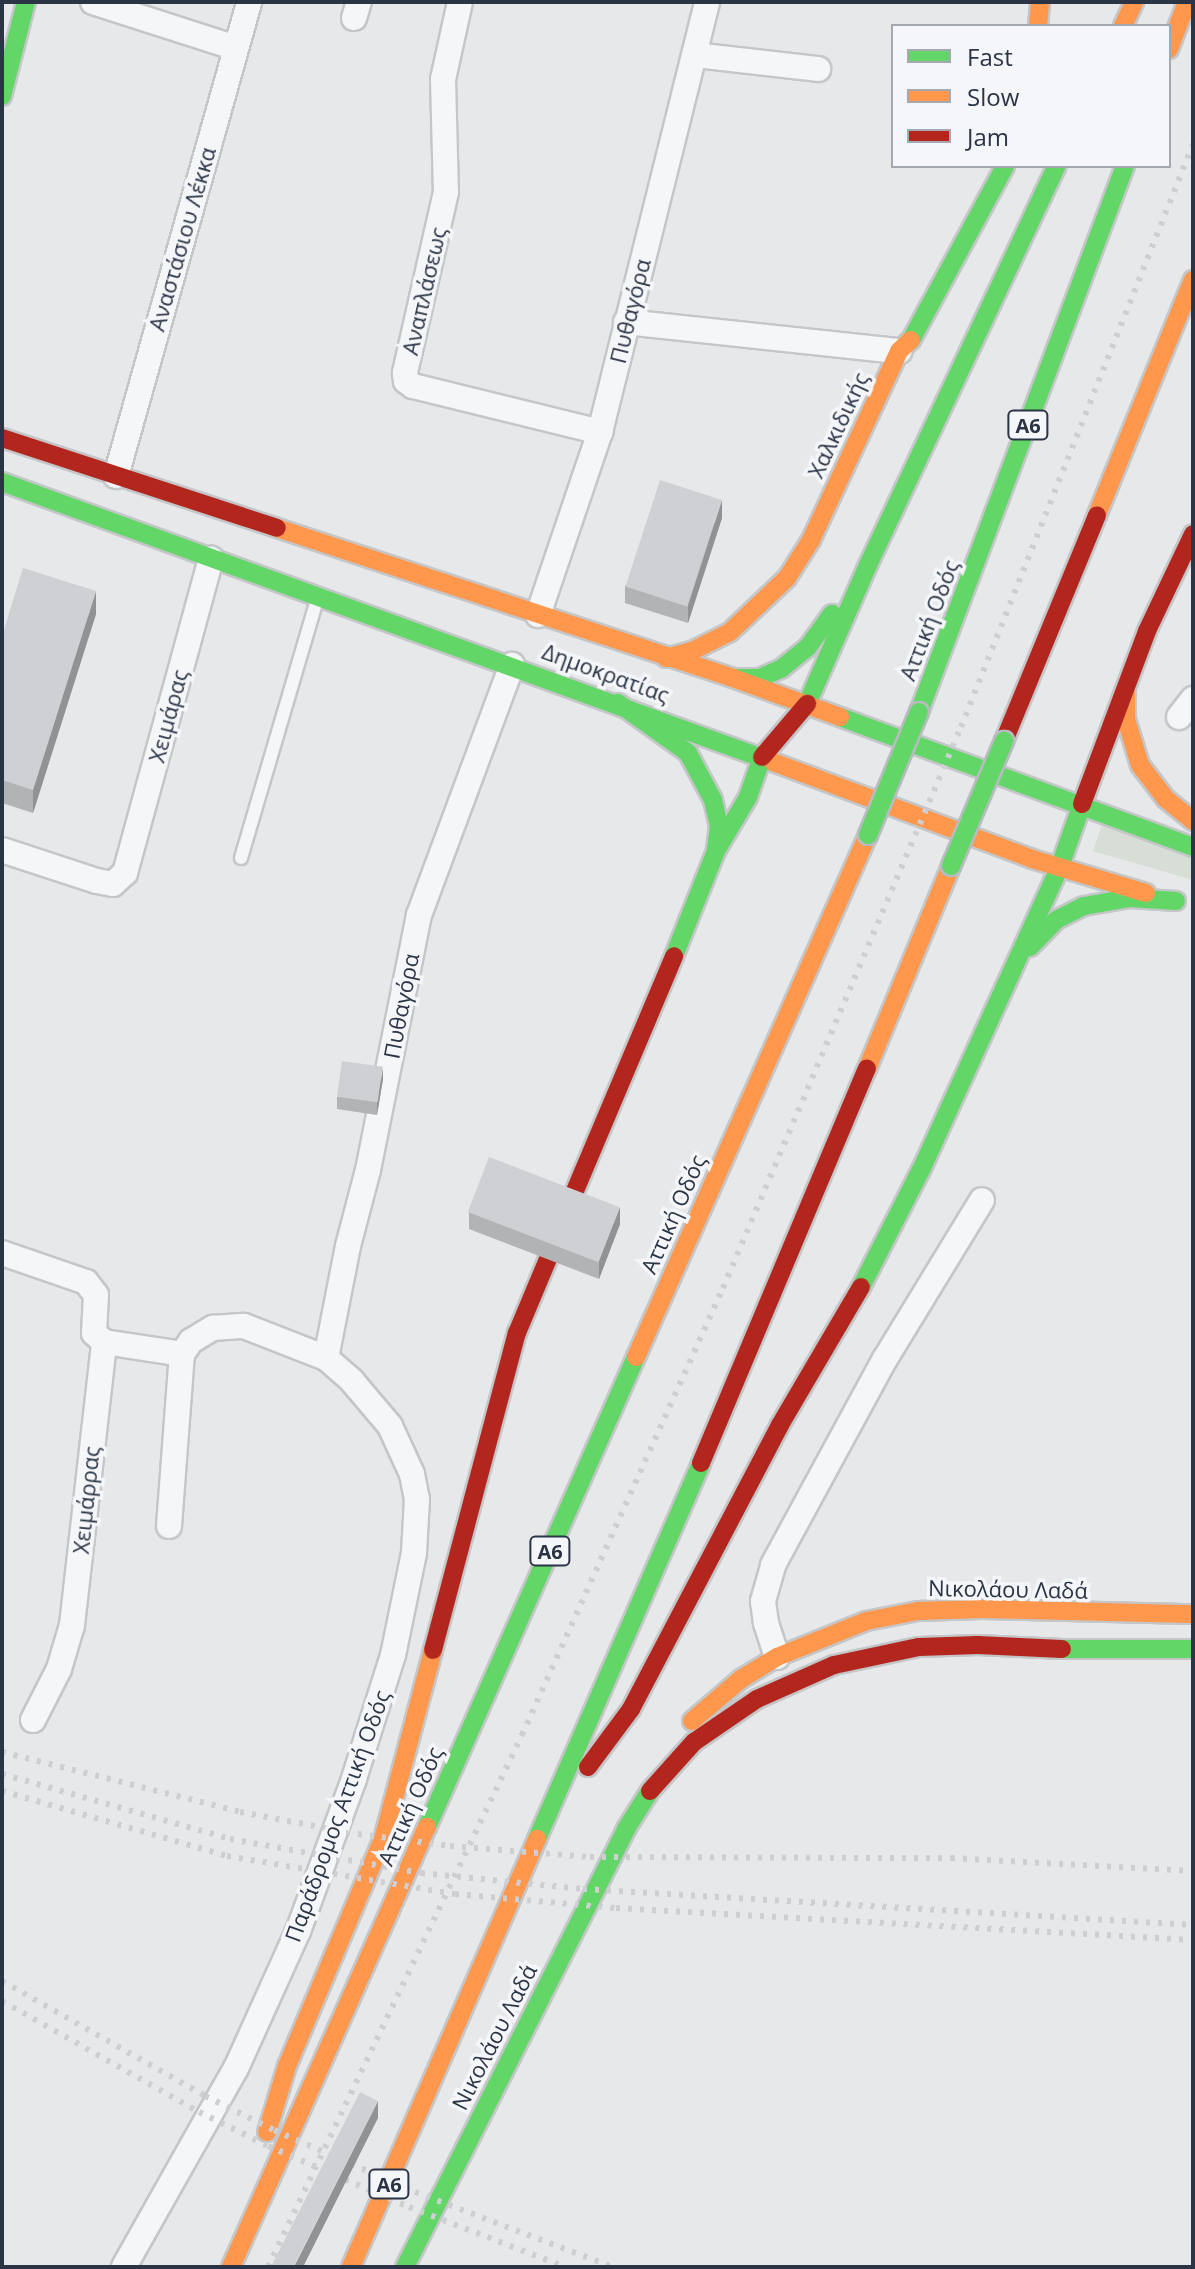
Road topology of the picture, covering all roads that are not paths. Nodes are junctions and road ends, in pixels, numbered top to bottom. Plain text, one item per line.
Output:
1 (26, 2) edge
2 (93, 2) edge
3 (249, 2) edge
4 (460, 2) edge
5 (707, 2) edge
6 (1040, 2) edge
7 (1134, 2) edge
8 (1187, 2) edge
9 (1038, 24) edge
10 (1124, 24) edge
11 (1171, 44) edge
12 (236, 48) junction
13 (695, 55) junction
14 (818, 69) dead end
15 (2, 96) edge
16 (1004, 168) edge
17 (1056, 168) edge
18 (1124, 168) edge
19 (1193, 280) edge
20 (626, 322) junction
21 (899, 351) junction
22 (600, 432) junction
23 (2, 438) edge
24 (116, 476) junction
25 (2, 482) edge
26 (1193, 534) edge
27 (211, 559) junction
28 (868, 565) junction
29 (318, 597) junction
30 (538, 615) junction
31 (666, 658) junction
32 (512, 665) junction
33 (733, 678) junction
34 (1126, 685) junction
35 (618, 703) junction
36 (807, 704) junction
37 (762, 757) junction
38 (1082, 804) junction
39 (1193, 821) edge
40 (1193, 847) edge
41 (2, 850) edge
42 (716, 851) junction
43 (241, 858) dead end
44 (1059, 869) junction
45 (1184, 904) edge
46 (1013, 970) junction
47 (982, 1200) dead end
48 (569, 1205) edge
49 (2, 1253) edge
50 (548, 1259) edge
51 (104, 1342) junction
52 (182, 1354) junction
53 (326, 1358) junction
54 (169, 1526) dead end
55 (1193, 1614) edge
56 (1193, 1649) edge
57 (777, 1657) junction
58 (33, 1720) dead end
59 (626, 1829) junction
60 (542, 1830) junction
61 (124, 2267) edge
62 (229, 2267) edge
63 (351, 2267) edge
64 (405, 2267) edge

1 - 15 main road
2 - 12 street
3 - 12 street, Αναστάσιου Λέκκα
4 - 22 street, Αναπλάσεως
5 - 13 street, Πυθαγόρα
6 - 9 main road
7 - 10 main road
8 - 11 main road
12 - 24 street, Αναστάσιου Λέκκα
13 - 14 street
13 - 20 street, Πυθαγόρα
16 - 21 main road, Χαλκιδικής
17 - 28 main road
18 - 62 main road, Αττική Οδός / Α6, bridge
19 - 60 main road, Α6, bridge
20 - 21 street
20 - 22 street, Πυθαγόρα
21 - 31 main road, Χαλκιδικής
22 - 30 street, Πυθαγόρα
23 - 24 main road, Δημοκρατίας
24 - 30 main road, Δημοκρατίας
25 - 27 main road, Δημοκρατίας
26 - 34 main road
27 - 29 main road, Δημοκρατίας
27 - 41 street, Χειμάρας
28 - 33 main road
28 - 36 main road
29 - 32 main road, Δημοκρατίας
29 - 43 lane
30 - 31 main road, Δημοκρατίας
31 - 33 main road, Δημοκρατίας
32 - 35 main road, Δημοκρατίας
32 - 53 street, Πυθαγόρα
33 - 36 main road, Δημοκρατίας
34 - 38 main road
34 - 39 main road
35 - 37 main road, Δημοκρατίας
35 - 42 main road
36 - 37 main road
36 - 38 main road, Δημοκρατίας
37 - 42 main road
37 - 44 main road, Δημοκρατίας
38 - 40 main road, Δημοκρατίας
38 - 44 main road
42 - 48 main road
44 - 45 main road, Δημοκρατίας
44 - 46 main road
45 - 46 main road
46 - 60 main road
47 - 57 street
49 - 51 street, Χειμάρρας
50 - 62 main road
51 - 52 street
51 - 58 street, Χειμάρρας
52 - 53 street, Παράδρομος Αττική Οδός
52 - 54 street
53 - 61 street, Παράδρομος Αττική Οδός
55 - 57 main road, Νικολάου Λαδά
56 - 59 main road, Νικολάου Λαδά
57 - 59 main road, Νικολάου Λαδά
59 - 64 main road, Νικολάου Λαδά
60 - 63 main road, Α6

